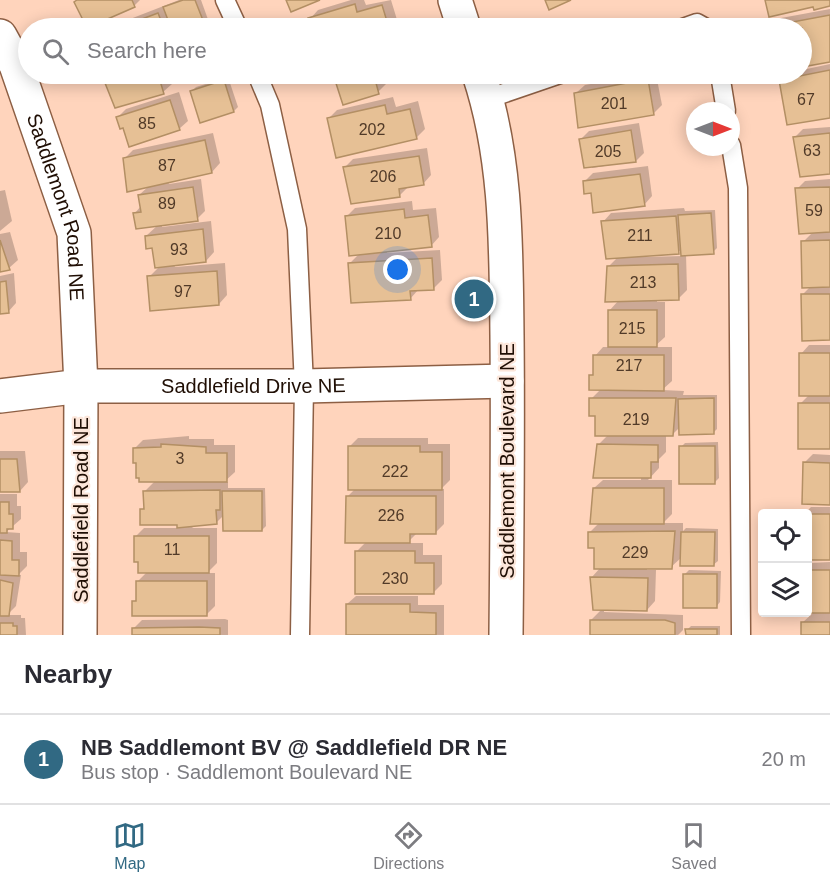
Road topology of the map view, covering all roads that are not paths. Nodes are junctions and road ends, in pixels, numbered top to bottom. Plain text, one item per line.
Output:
1 (225, 0) edge
2 (455, 0) edge
3 (233, 18) edge
4 (461, 18) edge
5 (0, 36) edge
6 (18, 71) edge
7 (23, 84) edge
8 (261, 84) edge
9 (722, 84) edge
10 (483, 86) edge
11 (725, 102) edge
12 (733, 156) edge
13 (507, 381) junction
14 (81, 386) junction
15 (304, 386) junction
16 (0, 396) edge
17 (80, 635) edge
18 (300, 635) edge
19 (506, 635) edge
20 (741, 635) edge

1 - 3 lane
2 - 4 street
5 - 6 street, Saddlemont Road NE
7 - 14 street, Saddlemont Road NE
8 - 15 lane
9 - 11 lane
10 - 13 street, Saddlemont Boulevard NE
12 - 20 lane
13 - 15 street, Saddlefield Drive NE
13 - 19 street, Saddlemont Boulevard NE
14 - 15 street, Saddlefield Drive NE
14 - 16 street, Saddlefield Drive NE
14 - 17 street, Saddlefield Road NE
15 - 18 lane

